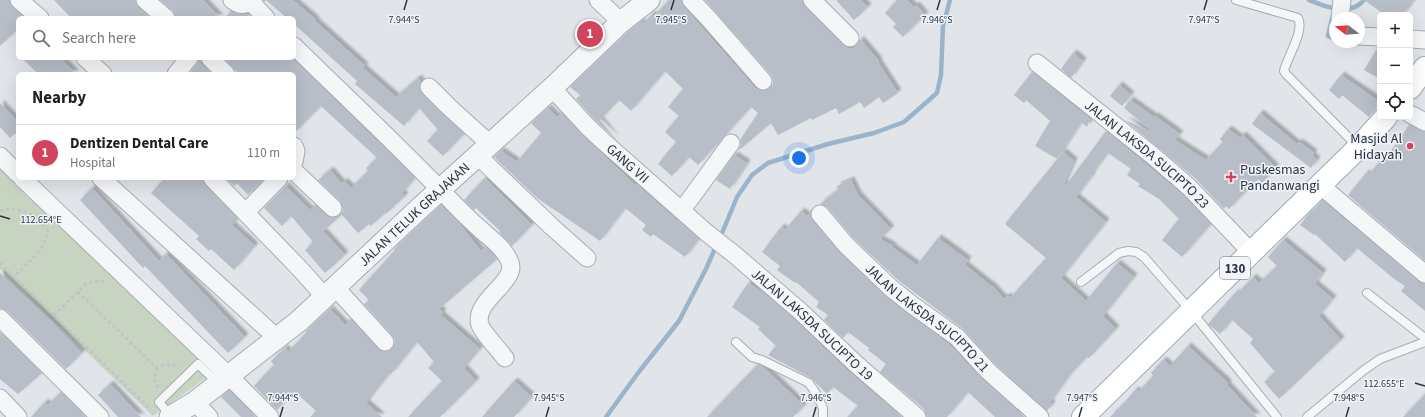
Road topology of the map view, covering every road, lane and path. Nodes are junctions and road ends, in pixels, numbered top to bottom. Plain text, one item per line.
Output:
1 (19, 0) edge
2 (145, 0) edge
3 (232, 0) edge
4 (598, 0) edge
5 (648, 0) edge
6 (691, 0) edge
7 (812, 0) edge
8 (1236, 0) edge
9 (1342, 0) edge
10 (252, 1) edge
11 (1341, 12) edge
12 (38, 16) edge
13 (164, 16) edge
14 (264, 16) edge
15 (621, 22) junction
16 (1365, 36) edge
17 (1377, 37) edge
18 (850, 38) dead end
19 (1413, 39) edge
20 (1425, 40) edge
21 (296, 48) edge
22 (87, 60) edge
23 (186, 60) edge
24 (212, 60) edge
25 (1037, 63) dead end
26 (1425, 68) edge
27 (101, 72) edge
28 (178, 72) edge
29 (224, 72) edge
30 (763, 81) dead end
31 (1413, 84) edge
32 (429, 87) dead end
33 (552, 88) junction
34 (1413, 116) edge
35 (1383, 120) edge
36 (1425, 122) edge
37 (730, 143) dead end
38 (1359, 147) junction
39 (485, 150) junction
40 (0, 156) edge
41 (16, 172) edge
42 (296, 173) edge
43 (24, 180) edge
44 (103, 180) edge
45 (214, 180) edge
46 (277, 180) edge
47 (1320, 185) junction
48 (441, 189) junction
49 (333, 208) dead end
50 (682, 210) junction
51 (0, 211) edge
52 (246, 212) junction
53 (820, 214) dead end
54 (708, 233) joint
55 (1251, 252) junction
56 (587, 258) dead end
57 (0, 263) edge
58 (1425, 274) edge
59 (14, 277) junction
60 (108, 282) dead end
61 (1081, 282) dead end
62 (78, 292) junction
63 (330, 292) junction
64 (1367, 293) dead end
65 (1191, 311) junction
66 (54, 315) junction
67 (0, 318) edge
68 (277, 338) junction
69 (1425, 338) edge
70 (385, 342) dead end
71 (736, 342) dead end
72 (1425, 342) edge
73 (506, 358) dead end
74 (157, 368) junction
75 (185, 375) junction
76 (224, 380) junction
77 (165, 395) junction
78 (0, 398) edge
79 (195, 402) junction
80 (167, 412) edge
81 (18, 417) edge
82 (100, 417) edge
83 (209, 417) edge
84 (270, 417) edge
85 (823, 417) edge
86 (917, 417) edge
87 (1040, 417) edge
88 (1083, 417) edge
89 (1277, 417) edge
90 (1307, 417) edge

1 - 12 street
2 - 13 street
3 - 10 street
4 - 15 street
5 - 15 street, JALAN TELUK GRAJAKAN
6 - 30 street
7 - 18 street
8 - 38 lane
9 - 11 street
10 - 14 street
15 - 33 street, JALAN TELUK GRAJAKAN
16 - 17 street
19 - 20 street
21 - 48 street
22 - 27 street
23 - 28 street
24 - 29 street
25 - 55 street, JALAN LAKSDA SUCIPTO 23
26 - 31 main road
32 - 39 street
33 - 39 street, JALAN TELUK GRAJAKAN
33 - 50 street, GANG VII
34 - 36 street
35 - 38 main road, 130
37 - 50 street
38 - 47 main road, 130
39 - 48 street, JALAN TELUK GRAJAKAN
39 - 56 street
40 - 41 street
42 - 49 street
43 - 76 street
44 - 68 street
45 - 52 street
46 - 52 street
47 - 55 main road, 130
47 - 58 street
48 - 63 street, JALAN TELUK GRAJAKAN
48 - 73 street
50 - 54 street, GANG VII
51 - 59 path
52 - 63 street
53 - 87 street, JALAN LAKSDA SUCIPTO 21
54 - 86 street, JALAN LAKSDA SUCIPTO 19
55 - 65 main road, 130
57 - 59 path
59 - 66 path
60 - 62 path
61 - 65 lane
62 - 66 path
62 - 74 path
63 - 68 street, JALAN TELUK GRAJAKAN
63 - 70 street
64 - 69 lane
65 - 88 main road, 130
65 - 89 lane
66 - 80 path
67 - 82 street
68 - 76 street, JALAN TELUK GRAJAKAN
71 - 85 lane
72 - 90 lane
74 - 75 path
74 - 77 path
75 - 76 lane
75 - 77 lane
76 - 79 street, JALAN TELUK GRAJAKAN
76 - 84 street
77 - 80 lane
78 - 81 street
79 - 80 street, JALAN TELUK GRAJAKAN
79 - 83 street

